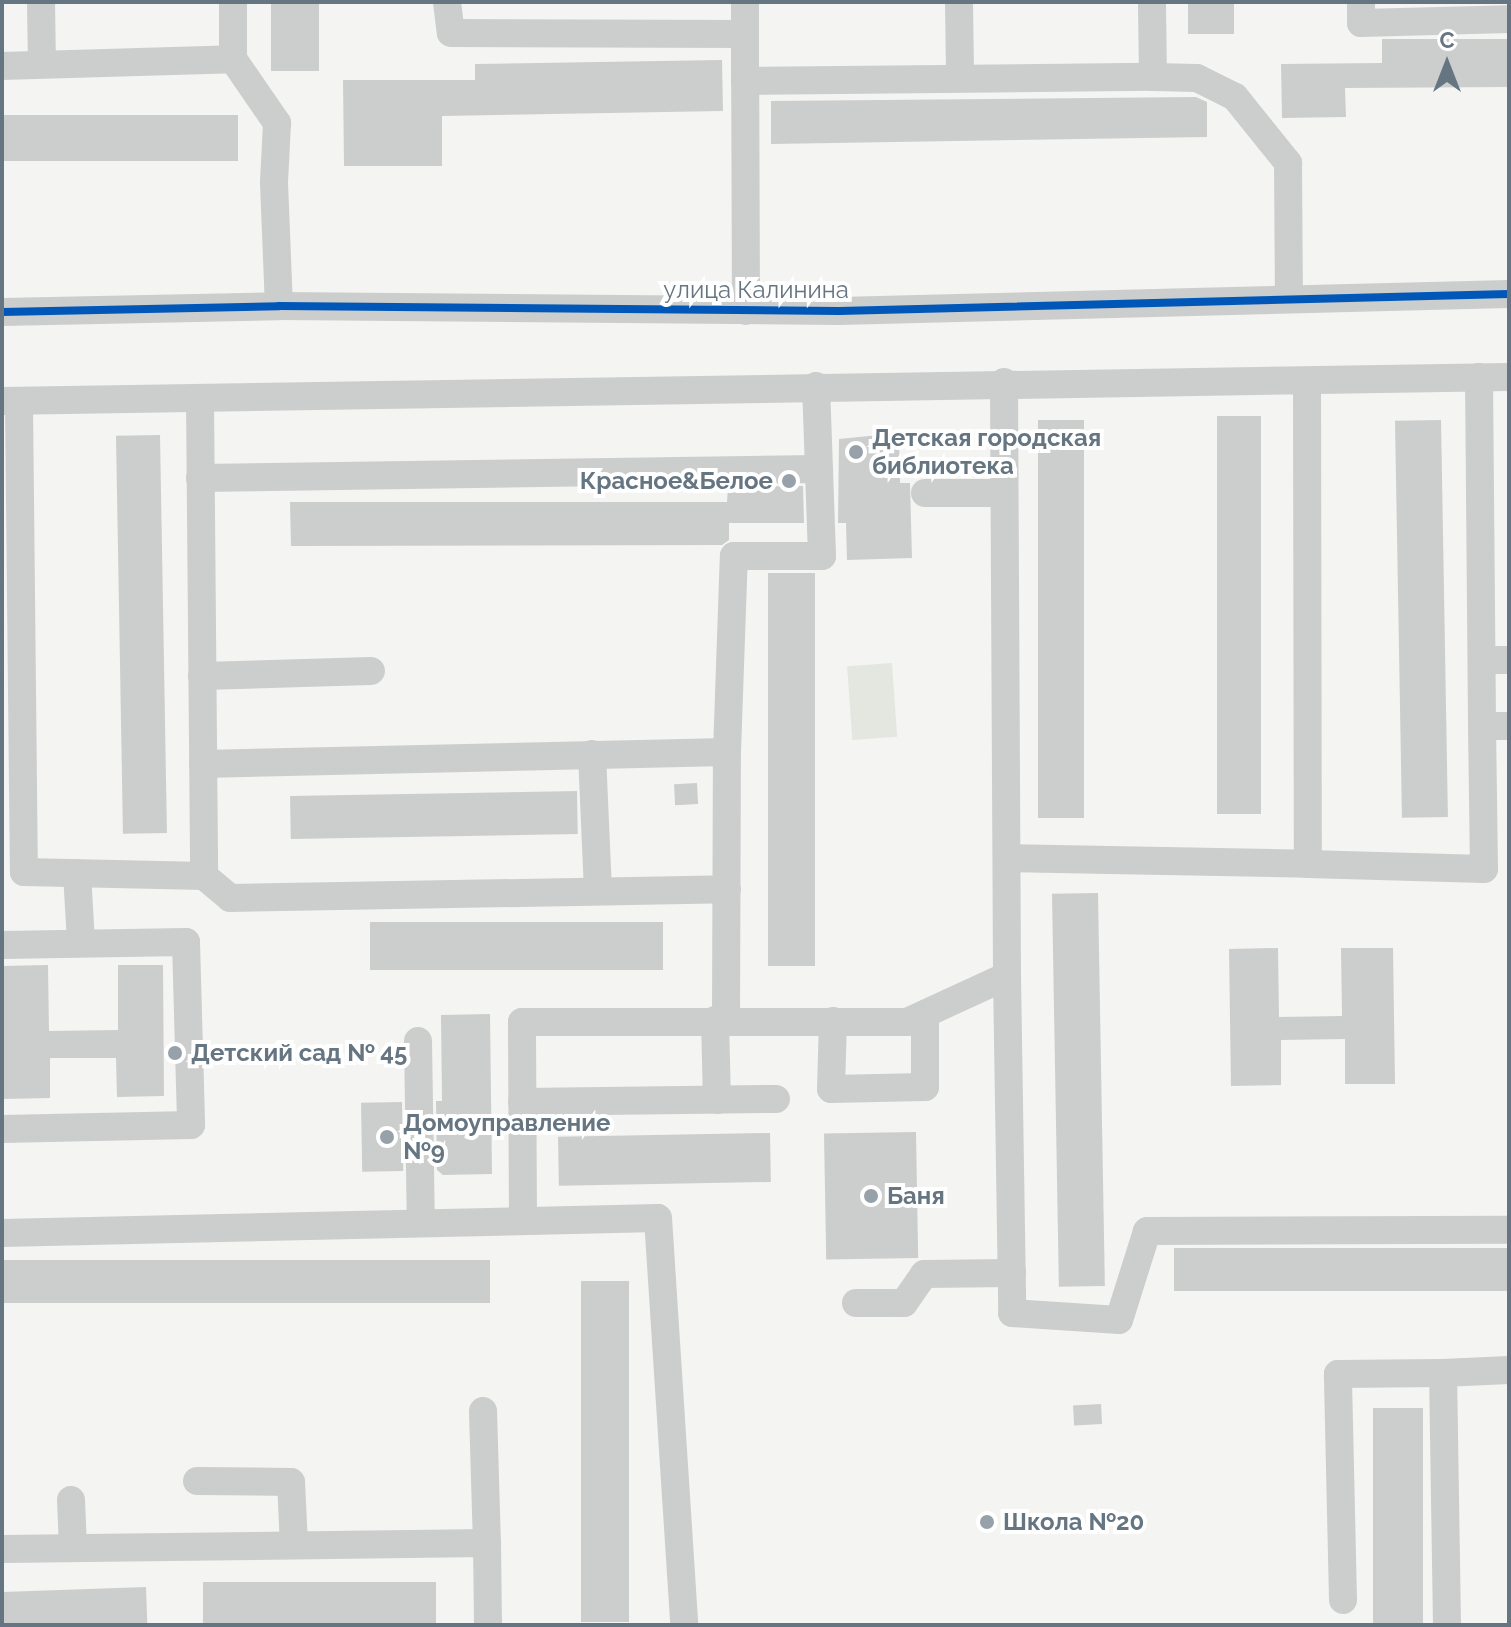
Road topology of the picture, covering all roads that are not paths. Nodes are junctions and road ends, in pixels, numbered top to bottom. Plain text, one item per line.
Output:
1 (41, 2) edge
2 (233, 2) edge
3 (447, 2) edge
4 (745, 2) edge
5 (959, 2) edge
6 (1152, 2) edge
7 (1361, 2) edge
8 (1509, 19) edge
9 (743, 34) junction
10 (233, 59) junction
11 (42, 64) junction
12 (2, 66) edge
13 (960, 76) junction
14 (1153, 77) junction
15 (745, 81) junction
16 (1509, 294) edge
17 (1289, 299) junction
18 (279, 306) junction
19 (746, 311) junction
20 (2, 312) edge
21 (1479, 377) junction
22 (1509, 377) edge
23 (1307, 381) junction
24 (1004, 382) junction
25 (816, 386) junction
26 (200, 398) junction
27 (10, 403) edge
28 (819, 469) junction
29 (200, 478) junction
30 (925, 493) dead end
31 (1004, 493) junction
32 (1495, 660) edge
33 (371, 671) dead end
34 (202, 676) junction
35 (1495, 726) edge
36 (727, 752) junction
37 (592, 754) junction
38 (203, 764) junction
39 (1007, 858) junction
40 (1308, 864) junction
41 (77, 873) junction
42 (204, 876) junction
43 (727, 889) junction
44 (598, 891) junction
45 (81, 942) junction
46 (2, 945) edge
47 (1007, 976) junction
48 (925, 1014) junction
49 (721, 1020) junction
50 (833, 1021) junction
51 (418, 1041) dead end
52 (776, 1099) dead end
53 (717, 1100) junction
54 (522, 1102) junction
55 (2, 1129) edge
56 (523, 1220) junction
57 (421, 1222) junction
58 (1509, 1230) edge
59 (2, 1233) edge
60 (1012, 1273) junction
61 (856, 1303) dead end
62 (1509, 1370) edge
63 (1443, 1373) junction
64 (483, 1411) dead end
65 (197, 1481) dead end
66 (71, 1500) dead end
67 (487, 1543) junction
68 (294, 1545) junction
69 (73, 1548) junction
70 (2, 1549) edge
71 (1343, 1600) dead end
72 (488, 1625) edge
73 (684, 1625) edge
74 (1447, 1625) edge

1 - 11 street
2 - 10 street
3 - 9 street
4 - 9 street
5 - 13 street
6 - 14 street
7 - 8 street
9 - 15 street
10 - 11 street
10 - 18 street
11 - 12 street
13 - 14 street
13 - 15 street
14 - 17 street
15 - 19 street
16 - 17 street, улица Калинина
17 - 19 street, улица Калинина
18 - 19 street, улица Калинина
18 - 20 street, улица Калинина
21 - 22 street
21 - 23 street
21 - 32 street
23 - 24 street
23 - 40 street
24 - 25 street
24 - 31 street
25 - 26 street
25 - 28 street
26 - 27 street
26 - 29 street
27 - 41 street
28 - 29 street
28 - 36 street
29 - 34 street
30 - 31 street
31 - 39 street
32 - 35 street
33 - 34 street
34 - 38 street
35 - 40 street
36 - 37 street
36 - 43 street
37 - 38 street
37 - 44 street
38 - 42 street
39 - 40 street
39 - 47 street
41 - 42 street
41 - 45 street
42 - 44 street
43 - 44 street
43 - 49 street
45 - 46 street
45 - 55 street
47 - 48 street
47 - 60 street
48 - 50 street
48 - 50 street
49 - 50 street
49 - 53 street
49 - 54 street
51 - 57 street
52 - 53 street
53 - 54 street
54 - 56 street
56 - 57 street
56 - 73 street
57 - 59 street
58 - 60 street
60 - 61 street
62 - 63 street
63 - 71 street
63 - 74 street
64 - 67 street
65 - 68 street
66 - 69 street
67 - 68 street
67 - 72 street
68 - 69 street
69 - 70 street

